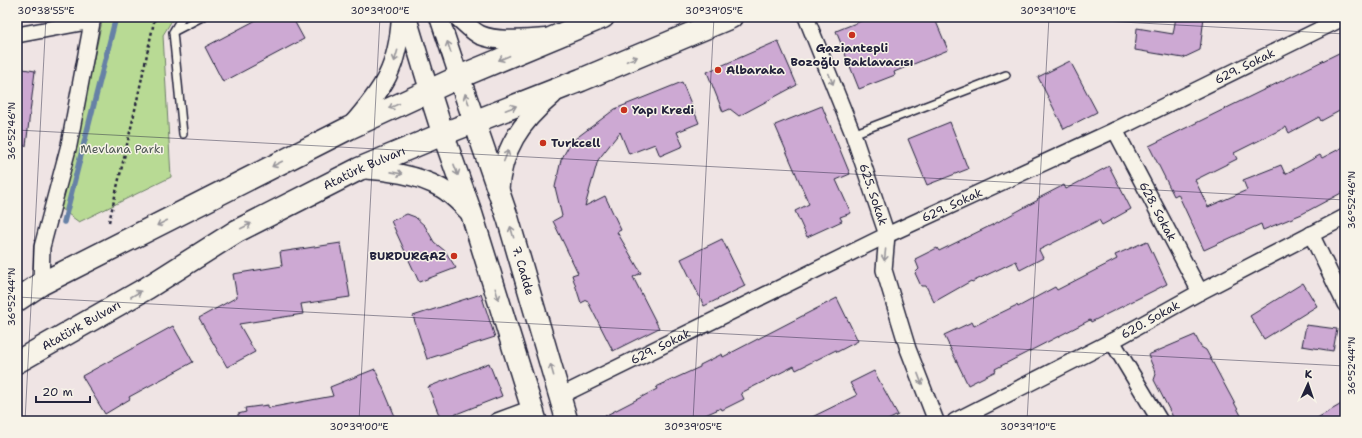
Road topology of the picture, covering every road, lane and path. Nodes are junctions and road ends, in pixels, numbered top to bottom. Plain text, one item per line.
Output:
1 (155, 17) edge
2 (182, 17) edge
3 (202, 17) edge
4 (401, 17) edge
5 (407, 17) edge
6 (439, 17) edge
7 (458, 17) edge
8 (731, 17) edge
9 (806, 17) edge
10 (1345, 17) edge
11 (93, 19) edge
12 (592, 19) edge
13 (173, 32) junction
14 (17, 35) edge
15 (553, 37) junction
16 (1006, 75) dead end
17 (459, 77) junction
18 (559, 89) junction
19 (429, 90) junction
20 (475, 122) junction
21 (349, 128) junction
22 (1115, 130) junction
23 (183, 134) dead end
24 (443, 134) junction
25 (853, 134) junction
26 (359, 169) junction
27 (499, 194) junction
28 (472, 215) junction
29 (1345, 217) edge
30 (109, 222) dead end
31 (1311, 234) junction
32 (887, 235) junction
33 (41, 284) junction
34 (1200, 292) junction
35 (17, 300) edge
36 (1345, 304) edge
37 (1112, 341) junction
38 (17, 362) edge
39 (560, 396) junction
40 (534, 414) edge
41 (497, 421) edge
42 (568, 421) edge
43 (936, 421) edge
44 (955, 421) edge
45 (1160, 421) edge

1 - 30 path
2 - 13 lane
3 - 13 lane
4 -> 21 street
5 - 19 street
17 -> 6 street
7 - 15 street
18 -> 8 main road, Atatürk Bulvarı
9 -> 25 street, 625. Sokak
10 - 22 street, 629. Sokak
11 - 14 street
11 - 33 street
12 - 15 main road
13 - 23 lane
15 -> 17 main road
16 - 25 lane
17 - 19 main road
20 -> 17 main road, 7. Cadde
20 -> 18 main road, Atatürk Bulvarı
27 -> 18 street
19 -> 21 main road
19 - 24 main road
20 - 24 main road, Atatürk Bulvarı
20 - 27 main road, 7. Cadde
21 -> 33 main road
22 - 32 street, 629. Sokak
22 - 34 street, 628. Sokak
24 - 26 main road, Atatürk Bulvarı
24 -> 28 main road
25 - 32 street, 625. Sokak
26 -> 28 street
38 -> 26 main road, Atatürk Bulvarı
39 -> 27 main road, 7. Cadde
28 -> 40 main road
29 - 31 street, 620. Sokak
31 - 34 street, 620. Sokak
31 - 36 street
32 - 39 street, 629. Sokak
32 -> 43 street, 625. Sokak
33 - 35 main road
34 - 37 street, 620. Sokak
37 - 44 street, 620. Sokak
37 - 45 street
39 - 42 main road, 7. Cadde
40 - 41 street

